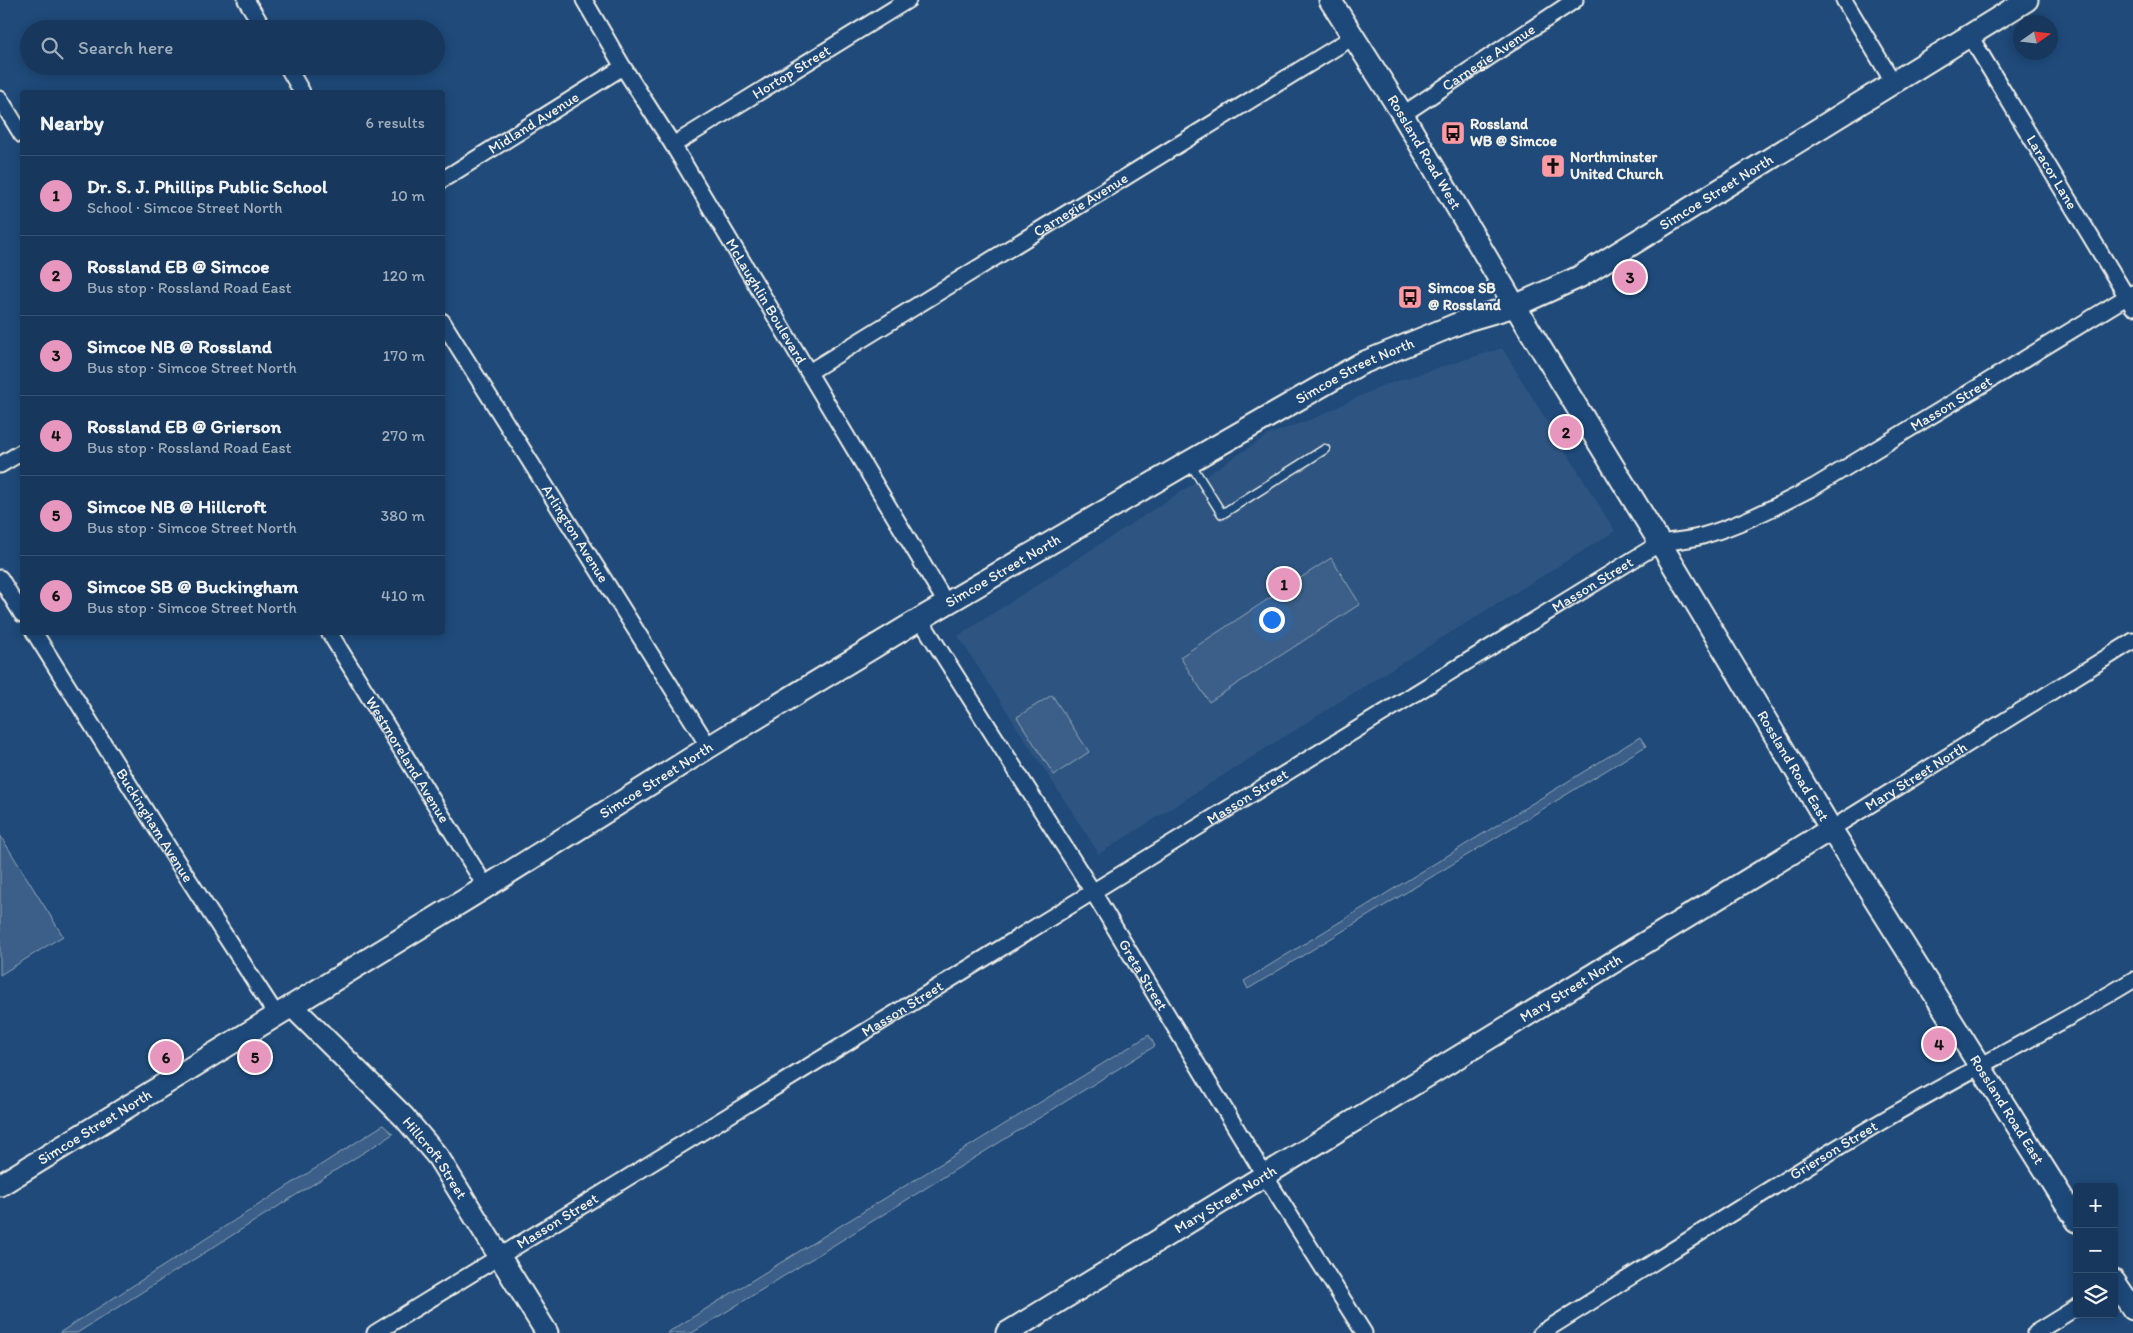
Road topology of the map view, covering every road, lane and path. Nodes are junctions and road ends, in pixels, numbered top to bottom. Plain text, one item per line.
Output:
1 (246, 0) edge
2 (584, 0) edge
3 (908, 0) edge
4 (1330, 0) edge
5 (1575, 0) edge
6 (1844, 0) edge
7 (2027, 0) edge
8 (258, 20) edge
9 (1970, 36) junction
10 (1353, 37) junction
11 (623, 67) junction
12 (292, 75) edge
13 (1893, 82) junction
14 (301, 90) edge
15 (0, 99) edge
16 (1402, 115) junction
17 (20, 132) edge
18 (673, 145) junction
19 (445, 178) edge
20 (2131, 299) edge
21 (1515, 306) junction
22 (445, 326) edge
23 (809, 372) junction
24 (1325, 449) dead end
25 (20, 453) edge
26 (1189, 462) junction
27 (0, 465) edge
28 (1660, 543) junction
29 (0, 578) edge
30 (946, 603) junction
31 (20, 611) edge
32 (920, 618) junction
33 (36, 635) edge
34 (331, 635) edge
35 (2133, 641) edge
36 (709, 747) junction
37 (1831, 829) junction
38 (486, 887) junction
39 (1093, 892) junction
40 (2133, 980) edge
41 (284, 1011) junction
42 (1979, 1066) junction
43 (1265, 1176) junction
44 (0, 1185) edge
45 (2073, 1215) edge
46 (500, 1256) junction
47 (2118, 1286) edge
48 (2073, 1309) edge
49 (2133, 1309) edge
50 (375, 1333) edge
51 (548, 1333) edge
52 (1007, 1333) edge
53 (1364, 1333) edge
54 (1541, 1333) edge
55 (2035, 1333) edge

1 - 8 street
2 - 11 street, McLaughlin Boulevard
3 - 18 street, Hortop Street
4 - 10 main road, Rossland Road West
5 - 16 street, Carnegie Avenue
6 - 13 street
7 - 9 main road, Simcoe Street North
9 - 13 main road, Simcoe Street North
9 - 20 street, Laracor Lane
10 - 16 main road, Rossland Road West
10 - 23 street, Carnegie Avenue
11 - 18 street, McLaughlin Boulevard
11 - 19 street, Midland Avenue
12 - 14 street
13 - 21 main road, Simcoe Street North
15 - 17 street
16 - 21 main road, Rossland Road West
18 - 23 street, McLaughlin Boulevard
20 - 28 street, Masson Street
21 - 26 main road, Simcoe Street North
21 - 28 main road, Rossland Road East
22 - 36 street, Arlington Avenue
23 - 30 street, McLaughlin Boulevard
24 - 26 lane
25 - 27 street
26 - 30 main road, Simcoe Street North
28 - 37 main road, Rossland Road East
28 - 39 street, Masson Street
29 - 31 street
30 - 32 main road, Simcoe Street North
32 - 36 main road, Simcoe Street North
32 - 39 street, Greta Street
33 - 41 street, Buckingham Avenue
34 - 38 street, Westmoreland Avenue
35 - 37 street, Mary Street North
36 - 38 main road, Simcoe Street North
37 - 42 main road, Rossland Road East
37 - 43 main road, Mary Street North
38 - 41 main road, Simcoe Street North
39 - 43 street, Greta Street
39 - 46 street, Masson Street
40 - 42 street, Grierson Street
41 - 44 main road, Simcoe Street North
41 - 46 main road, Hillcroft Street
42 - 45 main road, Rossland Road East
42 - 54 street, Grierson Street
43 - 52 main road, Mary Street North
43 - 53 street, Greta Street
46 - 50 street, Masson Street
46 - 51 main road, Hillcroft Street
47 - 49 main road
48 - 55 street

